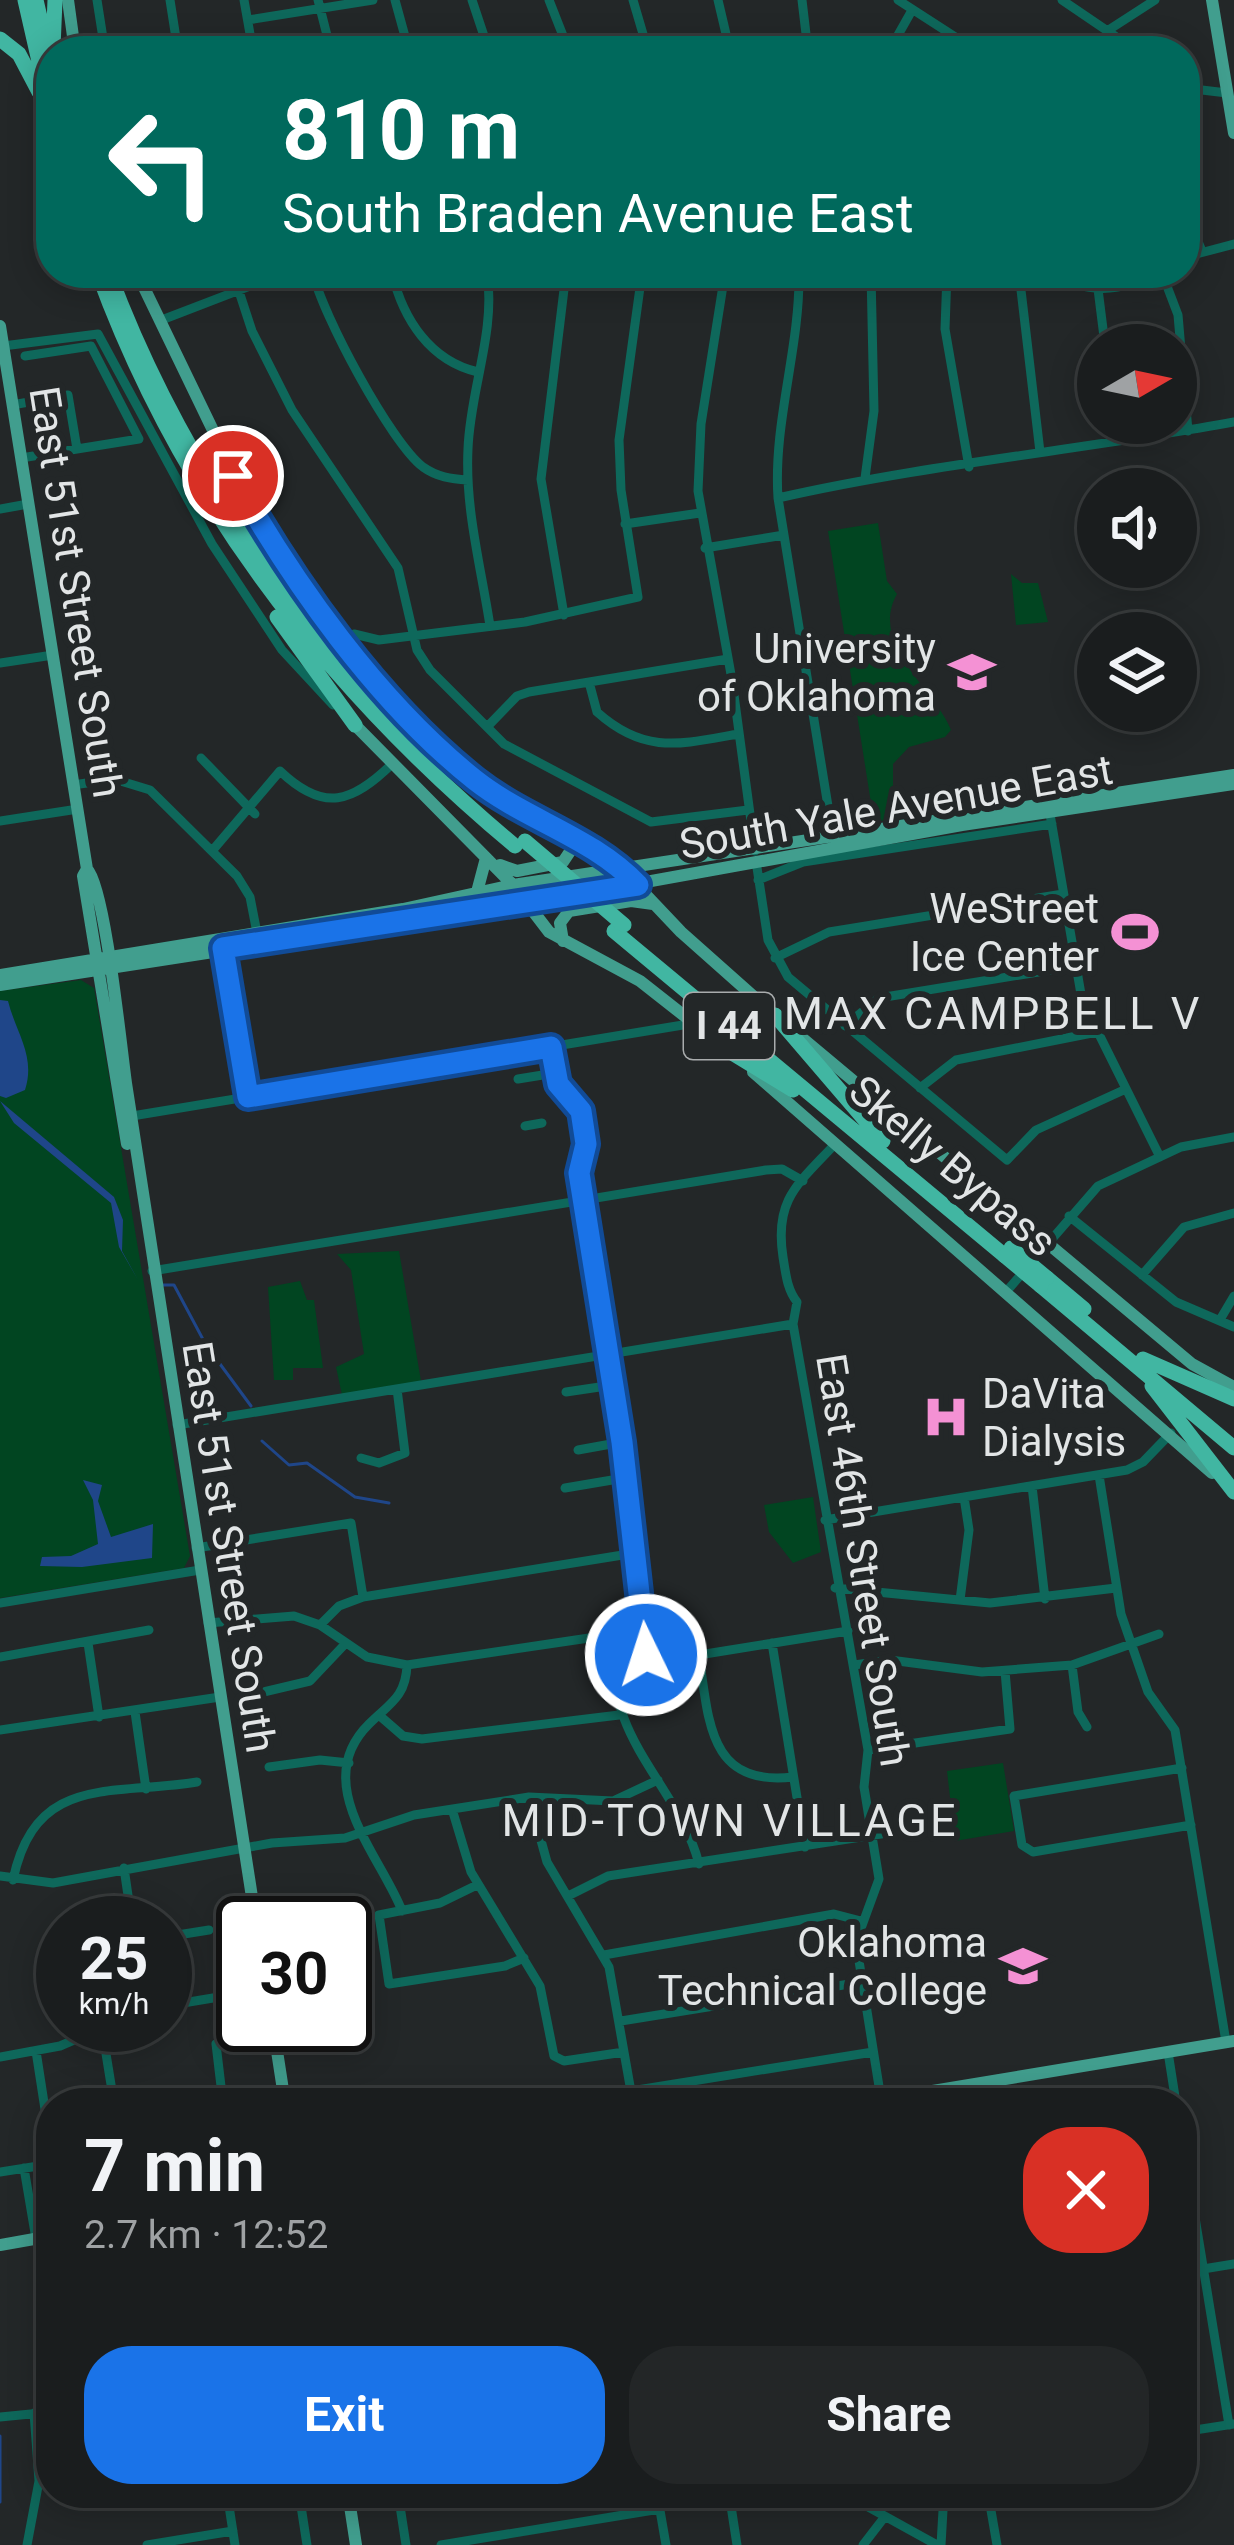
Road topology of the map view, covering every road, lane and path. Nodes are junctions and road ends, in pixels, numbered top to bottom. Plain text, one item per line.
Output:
1 (25, 0) edge
2 (36, 0) edge
3 (55, 0) edge
4 (68, 0) edge
5 (97, 0) edge
6 (170, 0) edge
7 (244, 0) edge
8 (373, 0) edge
9 (395, 0) edge
10 (472, 0) edge
11 (549, 0) edge
12 (633, 0) edge
13 (718, 0) edge
14 (802, 0) edge
15 (898, 0) edge
16 (1062, 0) edge
17 (1155, 0) edge
18 (1212, 0) edge
19 (319, 4) edge
20 (911, 12) junction
21 (248, 20) junction
22 (1107, 31) junction
23 (44, 36) edge
24 (54, 36) edge
25 (73, 36) edge
26 (103, 36) edge
27 (176, 36) edge
28 (251, 36) edge
29 (327, 36) edge
30 (405, 36) edge
31 (484, 36) edge
32 (563, 36) edge
33 (644, 36) edge
34 (726, 36) edge
35 (806, 36) edge
36 (897, 36) edge
37 (951, 36) edge
38 (1114, 36) edge
39 (0, 39) edge
40 (36, 49) edge
41 (1228, 64) edge
42 (36, 84) edge
43 (1200, 89) edge
44 (1228, 92) junction
45 (1234, 133) edge
46 (1234, 244) edge
47 (1200, 246) edge
48 (1202, 250) joint
49 (104, 288) edge
50 (115, 288) edge
51 (144, 288) edge
52 (243, 288) edge
53 (319, 288) edge
54 (397, 288) edge
55 (488, 288) edge
56 (564, 288) edge
57 (640, 288) edge
58 (723, 288) edge
59 (798, 288) edge
60 (872, 288) edge
61 (946, 288) edge
62 (1021, 288) edge
63 (1092, 288) edge
64 (1113, 288) edge
65 (1166, 288) edge
66 (238, 289) junction
67 (1098, 290) junction
68 (158, 321) junction
69 (1102, 324) edge
70 (1179, 324) edge
71 (0, 326) edge
72 (36, 340) junction
73 (3, 346) junction
74 (38, 354) junction
75 (25, 356) dead end
76 (478, 372) junction
77 (111, 373) junction
78 (13, 404) junction
79 (1234, 422) edge
80 (1197, 429) edge
81 (1097, 444) edge
82 (77, 448) junction
83 (1040, 452) junction
84 (21, 458) junction
85 (969, 467) junction
86 (866, 478) junction
87 (468, 480) junction
88 (778, 498) junction
89 (28, 504) junction
90 (0, 509) edge
91 (700, 513) junction
92 (625, 524) junction
93 (784, 535) junction
94 (705, 548) junction
95 (242, 557) junction
96 (300, 614) junction
97 (564, 615) junction
98 (490, 626) junction
99 (412, 632) junction
100 (344, 641) junction
101 (52, 655) junction
102 (728, 659) junction
103 (0, 663) edge
104 (363, 665) junction
105 (589, 682) junction
106 (355, 725) junction
107 (487, 727) junction
108 (738, 734) junction
109 (201, 758) dead end
110 (392, 764) junction
111 (1234, 780) edge
112 (74, 784) junction
113 (77, 809) junction
114 (252, 810) junction
115 (748, 810) junction
116 (1051, 814) junction
117 (0, 821) edge
118 (564, 830) junction
119 (834, 843) junction
120 (520, 844) junction
121 (212, 851) junction
122 (484, 856) junction
123 (755, 856) junction
124 (622, 868) junction
125 (672, 879) junction
126 (758, 880) junction
127 (513, 885) junction
128 (638, 885) junction
129 (478, 892) junction
130 (1063, 894) junction
131 (524, 904) junction
132 (659, 908) junction
133 (420, 911) junction
134 (324, 927) junction
135 (619, 928) junction
136 (257, 933) junction
137 (563, 942) junction
138 (222, 943) junction
139 (775, 958) junction
140 (102, 963) junction
141 (1075, 966) junction
142 (0, 974) edge
143 (0, 985) edge
144 (775, 1015) junction
145 (695, 1023) junction
146 (845, 1026) junction
147 (1097, 1032) junction
148 (551, 1047) junction
149 (724, 1048) junction
150 (555, 1072) junction
151 (518, 1079) dead end
152 (920, 1088) junction
153 (1126, 1089) junction
154 (248, 1097) junction
155 (127, 1116) junction
156 (844, 1122) junction
157 (542, 1123) dead end
158 (525, 1126) dead end
159 (1234, 1137) edge
160 (884, 1141) junction
161 (836, 1142) junction
162 (1160, 1157) junction
163 (803, 1181) junction
164 (584, 1200) junction
165 (1234, 1213) edge
166 (1069, 1216) junction
167 (1047, 1242) junction
168 (1008, 1252) junction
169 (152, 1271) junction
170 (1142, 1275) junction
171 (1005, 1293) junction
172 (1234, 1296) edge
173 (1221, 1318) junction
174 (793, 1324) junction
175 (1234, 1327) edge
176 (608, 1354) junction
177 (1142, 1364) junction
178 (614, 1385) junction
179 (1234, 1387) edge
180 (398, 1389) junction
181 (566, 1392) dead end
182 (1234, 1399) edge
183 (177, 1425) junction
184 (1171, 1432) junction
185 (1234, 1435) edge
186 (622, 1442) junction
187 (1234, 1448) edge
188 (578, 1450) dead end
189 (361, 1458) dead end
190 (1099, 1475) junction
191 (625, 1478) junction
192 (1032, 1486) junction
193 (565, 1488) dead end
194 (1234, 1493) edge
195 (964, 1497) junction
196 (825, 1520) junction
197 (196, 1548) junction
198 (634, 1553) junction
199 (200, 1570) junction
200 (836, 1588) junction
201 (1116, 1588) junction
202 (363, 1598) junction
203 (1046, 1599) junction
204 (960, 1600) junction
205 (0, 1603) edge
206 (208, 1623) junction
207 (320, 1624) junction
208 (148, 1630) dead end
209 (848, 1631) junction
210 (1159, 1634) dead end
211 (88, 1642) junction
212 (1134, 1642) junction
213 (346, 1643) junction
214 (772, 1643) junction
215 (619, 1646) junction
216 (646, 1655) junction
217 (699, 1656) junction
218 (0, 1657) edge
219 (407, 1665) junction
220 (854, 1665) junction
221 (1072, 1665) junction
222 (1005, 1671) junction
223 (255, 1694) dead end
224 (220, 1697) junction
225 (135, 1712) junction
226 (619, 1715) junction
227 (380, 1716) junction
228 (99, 1717) junction
229 (1087, 1727) dead end
230 (0, 1730) edge
231 (868, 1750) junction
232 (349, 1763) junction
233 (268, 1767) dead end
234 (1182, 1768) junction
235 (793, 1777) junction
236 (658, 1780) junction
237 (197, 1782) dead end
238 (146, 1789) junction
239 (530, 1797) junction
240 (945, 1807) dead end
241 (452, 1809) junction
242 (1192, 1825) junction
243 (358, 1834) junction
244 (873, 1836) junction
245 (805, 1847) junction
246 (244, 1848) junction
247 (699, 1864) junction
248 (124, 1868) junction
249 (0, 1876) edge
250 (14, 1880) junction
251 (478, 1885) junction
252 (129, 1896) edge
253 (252, 1896) edge
254 (568, 1896) junction
255 (403, 1911) junction
256 (860, 1921) junction
257 (209, 1930) dead end
258 (192, 1933) edge
259 (604, 1955) junction
260 (524, 1958) junction
261 (862, 1982) junction
262 (621, 2021) junction
263 (1230, 2042) edge
264 (36, 2051) edge
265 (36, 2052) edge
266 (108, 2052) edge
267 (218, 2052) edge
268 (277, 2052) edge
269 (625, 2052) junction
270 (873, 2052) junction
271 (1168, 2052) junction
272 (0, 2057) edge
273 (42, 2088) edge
274 (112, 2088) edge
275 (221, 2088) edge
276 (283, 2088) edge
277 (631, 2088) edge
278 (680, 2088) edge
279 (879, 2088) edge
280 (974, 2088) edge
281 (1174, 2088) edge
282 (36, 2166) edge
283 (24, 2168) junction
284 (0, 2172) edge
285 (1197, 2227) edge
286 (36, 2239) joint
287 (0, 2245) edge
288 (1234, 2264) edge
289 (1204, 2269) junction
290 (34, 2414) joint
291 (0, 2417) edge
292 (1232, 2424) edge
293 (36, 2426) edge
294 (1197, 2430) edge
295 (37, 2508) edge
296 (229, 2508) edge
297 (301, 2508) edge
298 (350, 2508) edge
299 (400, 2508) edge
300 (732, 2508) edge
301 (868, 2508) edge
302 (943, 2508) edge
303 (991, 2508) edge
304 (660, 2509) joint
305 (883, 2519) junction
306 (233, 2531) junction
307 (27, 2545) edge
308 (147, 2545) edge
309 (235, 2545) edge
310 (307, 2545) edge
311 (356, 2545) edge
312 (406, 2545) edge
313 (441, 2545) edge
314 (666, 2545) edge
315 (737, 2545) edge
316 (863, 2545) edge
317 (939, 2545) edge
318 (997, 2545) edge

1 - 40 highway
2 - 23 highway
3 - 24 highway
4 - 25 main road
5 - 26 street
6 - 27 street
7 - 21 street
8 - 19 street
9 - 30 street
10 - 31 street
11 - 32 street
12 - 33 street
13 - 34 street
14 - 35 street
15 - 20 street
16 - 22 street
17 - 22 street
18 - 41 main road
19 - 21 street
19 - 29 street
20 - 36 street
20 - 37 street
21 - 28 street
22 - 38 street
39 - 42 highway
41 - 44 main road
43 - 44 street
44 - 45 main road
46 - 48 street
47 - 48 street
49 - 95 highway, Skelly Bypass / I 44
50 - 96 highway, Skelly Bypass / I 44
51 - 68 main road
52 - 66 street
53 - 87 street
54 - 76 street
55 - 76 street
56 - 97 street
57 - 92 street
58 - 91 street
59 - 88 street
60 - 86 street
61 - 85 street
62 - 83 street
63 - 67 street
64 - 67 street
65 - 70 street
66 - 68 street
66 - 99 street
67 - 69 street
68 - 100 main road
71 - 73 main road, East 51st Street South
72 - 73 street
72 - 74 street
72 - 77 street
73 - 78 main road, East 51st Street South
74 - 75 street
74 - 77 street
76 - 87 street
77 - 82 street
77 - 106 street
78 - 82 street
78 - 84 main road, East 51st Street South
79 - 80 street
81 - 83 street
82 - 84 street
83 - 85 street
84 - 89 main road, East 51st Street South
85 - 86 street
86 - 88 street
87 - 98 street
88 - 93 street
89 - 90 street
89 - 101 main road, East 51st Street South
91 - 92 street
91 - 94 street
92 - 97 street
93 - 94 street
93 - 119 street
94 - 102 street
95 - 106 highway
95 - 120 highway, Skelly Bypass / I 44
96 - 104 highway
96 - 120 highway, Skelly Bypass / I 44
97 - 98 street
98 - 99 street
99 - 100 street
99 - 107 street
100 - 104 main road
101 - 103 street
101 - 112 main road, East 51st Street South
102 - 105 street
102 - 108 street
104 - 118 main road
105 - 107 street
105 - 108 street
106 - 110 main road
107 - 115 street
108 - 115 street
109 - 114 street
110 - 114 street
110 - 122 main road
111 - 116 main road, South Yale Avenue East
112 - 113 main road, East 51st Street South
112 - 121 street
113 - 117 street
113 - 140 main road, East 51st Street South
114 - 121 street
115 - 123 street
116 - 119 main road, South Yale Avenue East
116 - 126 street, South Yale Avenue East
116 - 130 street
118 - 122 main road
118 - 124 main road
119 - 123 main road, South Yale Avenue East
120 - 135 highway, Skelly Bypass / I 44
121 - 136 street
122 - 127 main road
122 - 129 main road
123 - 124 main road, South Yale Avenue East
123 - 125 main road, South Yale Avenue East
123 - 126 street
124 - 127 main road, South Yale Avenue East
124 - 128 main road
125 - 128 main road, South Yale Avenue East
125 - 132 main road
126 - 139 street
127 - 129 main road, South Yale Avenue East
127 - 131 main road
128 - 131 main road, South Yale Avenue East
128 - 132 main road
129 - 133 main road, South Yale Avenue East
130 - 139 street
130 - 141 street
131 - 133 main road, South Yale Avenue East
131 - 137 main road
132 - 137 main road
132 - 144 main road
133 - 134 main road, South Yale Avenue East
134 - 136 main road, South Yale Avenue East
134 - 138 main road, South Yale Avenue East
135 - 156 highway, Skelly Bypass / I 44
135 - 160 highway, Skelly Bypass / I 44
136 - 138 main road, South Yale Avenue East
137 - 145 main road
138 - 140 main road, South Yale Avenue East
138 - 154 street
139 - 146 street
140 - 142 main road, South Yale Avenue East
140 - 143 main road, South Yale Avenue East
140 - 155 main road, East 51st Street South
141 - 146 street
141 - 147 street
144 - 160 highway
144 - 167 main road
145 - 148 street
145 - 149 main road
146 - 152 street
147 - 152 street
147 - 153 street
148 - 150 street
148 - 154 street
149 - 156 highway
149 - 161 main road
150 - 151 street
150 - 164 street
152 - 153 street
153 - 162 street
154 - 155 street
155 - 169 main road, East 51st Street South
156 - 168 highway, Skelly Bypass / I 44
157 - 158 street
159 - 162 street
160 - 168 highway, Skelly Bypass / I 44
161 - 163 street, East 46th Street South
161 - 171 main road
162 - 166 street
163 - 164 street
163 - 174 street, East 46th Street South
164 - 169 street
164 - 176 street
165 - 170 street
166 - 167 street
166 - 170 street
167 - 171 street
167 - 179 main road
168 - 177 highway, Skelly Bypass / I 44, bridge
169 - 183 main road, East 51st Street South
170 - 173 street
171 - 184 main road
172 - 173 street
173 - 175 street
174 - 176 street
174 - 196 street, East 46th Street South
176 - 178 street
176 - 180 street
177 - 182 highway
177 - 185 highway, Skelly Bypass / I 44
177 - 187 highway, Skelly Bypass / I 44
177 - 194 highway
178 - 181 street
178 - 186 street
180 - 183 street
180 - 189 street
183 - 197 main road, East 51st Street South
184 - 190 street
184 - 194 main road
186 - 188 street
186 - 191 street
190 - 192 street
190 - 201 street
191 - 193 street
191 - 198 street
192 - 195 street
192 - 203 street
195 - 196 street
195 - 204 street
196 - 200 street, East 46th Street South
197 - 199 main road, East 51st Street South
197 - 202 street
198 - 202 street
198 - 216 street
199 - 205 street
199 - 206 main road, East 51st Street South
200 - 204 street
200 - 209 street, East 46th Street South
201 - 203 street
201 - 212 street
202 - 207 street
203 - 204 street
206 - 207 street
206 - 224 main road, East 51st Street South
207 - 213 street
208 - 211 street
209 - 214 street
209 - 220 street, East 46th Street South
210 - 212 street
211 - 218 street
211 - 228 street
212 - 221 street
212 - 234 street
213 - 219 street
213 - 223 street
214 - 217 street
214 - 235 street
215 - 216 street
215 - 219 street
215 - 226 street
216 - 217 street
217 - 235 street
219 - 227 street
220 - 222 street
220 - 231 street, East 46th Street South
221 - 222 street
221 - 229 street
222 - 231 street
224 - 225 street
224 - 246 main road, East 51st Street South
225 - 228 street
225 - 238 street
226 - 227 street
226 - 236 street
227 - 232 street
228 - 230 street
231 - 244 street, East 46th Street South
232 - 233 street
232 - 243 street
234 - 242 street
234 - 242 street
235 - 245 street
236 - 239 street
236 - 247 street
237 - 238 street
238 - 250 street
239 - 241 street
239 - 254 street
240 - 244 street
241 - 243 street
241 - 251 street
242 - 263 street
243 - 246 street
243 - 255 street
244 - 245 street
244 - 256 street, East 46th Street South
245 - 247 street
246 - 248 street
246 - 253 main road, East 51st Street South
247 - 254 street
248 - 250 street
248 - 252 street
249 - 250 street
251 - 255 street
251 - 260 street
254 - 259 street
255 - 260 street
256 - 259 street
256 - 261 street, East 46th Street South
257 - 258 street
259 - 262 street
260 - 269 street
261 - 262 street
261 - 270 street, East 46th Street South
262 - 269 street
263 - 271 main road
264 - 272 street
265 - 273 street
266 - 274 street
267 - 275 street
268 - 276 main road
269 - 277 street
270 - 278 street
270 - 279 street, East 46th Street South
271 - 280 main road
271 - 281 street
282 - 283 street
283 - 284 street
283 - 286 street
285 - 289 street
286 - 287 main road
288 - 289 street
289 - 292 street
290 - 291 street
290 - 293 street
292 - 294 street
295 - 307 street
296 - 306 street
297 - 310 street
298 - 311 main road
299 - 312 street
300 - 315 street
301 - 305 street
302 - 317 street
303 - 318 street
304 - 313 street
304 - 314 street
305 - 316 street
305 - 317 street
306 - 308 street
306 - 309 street

